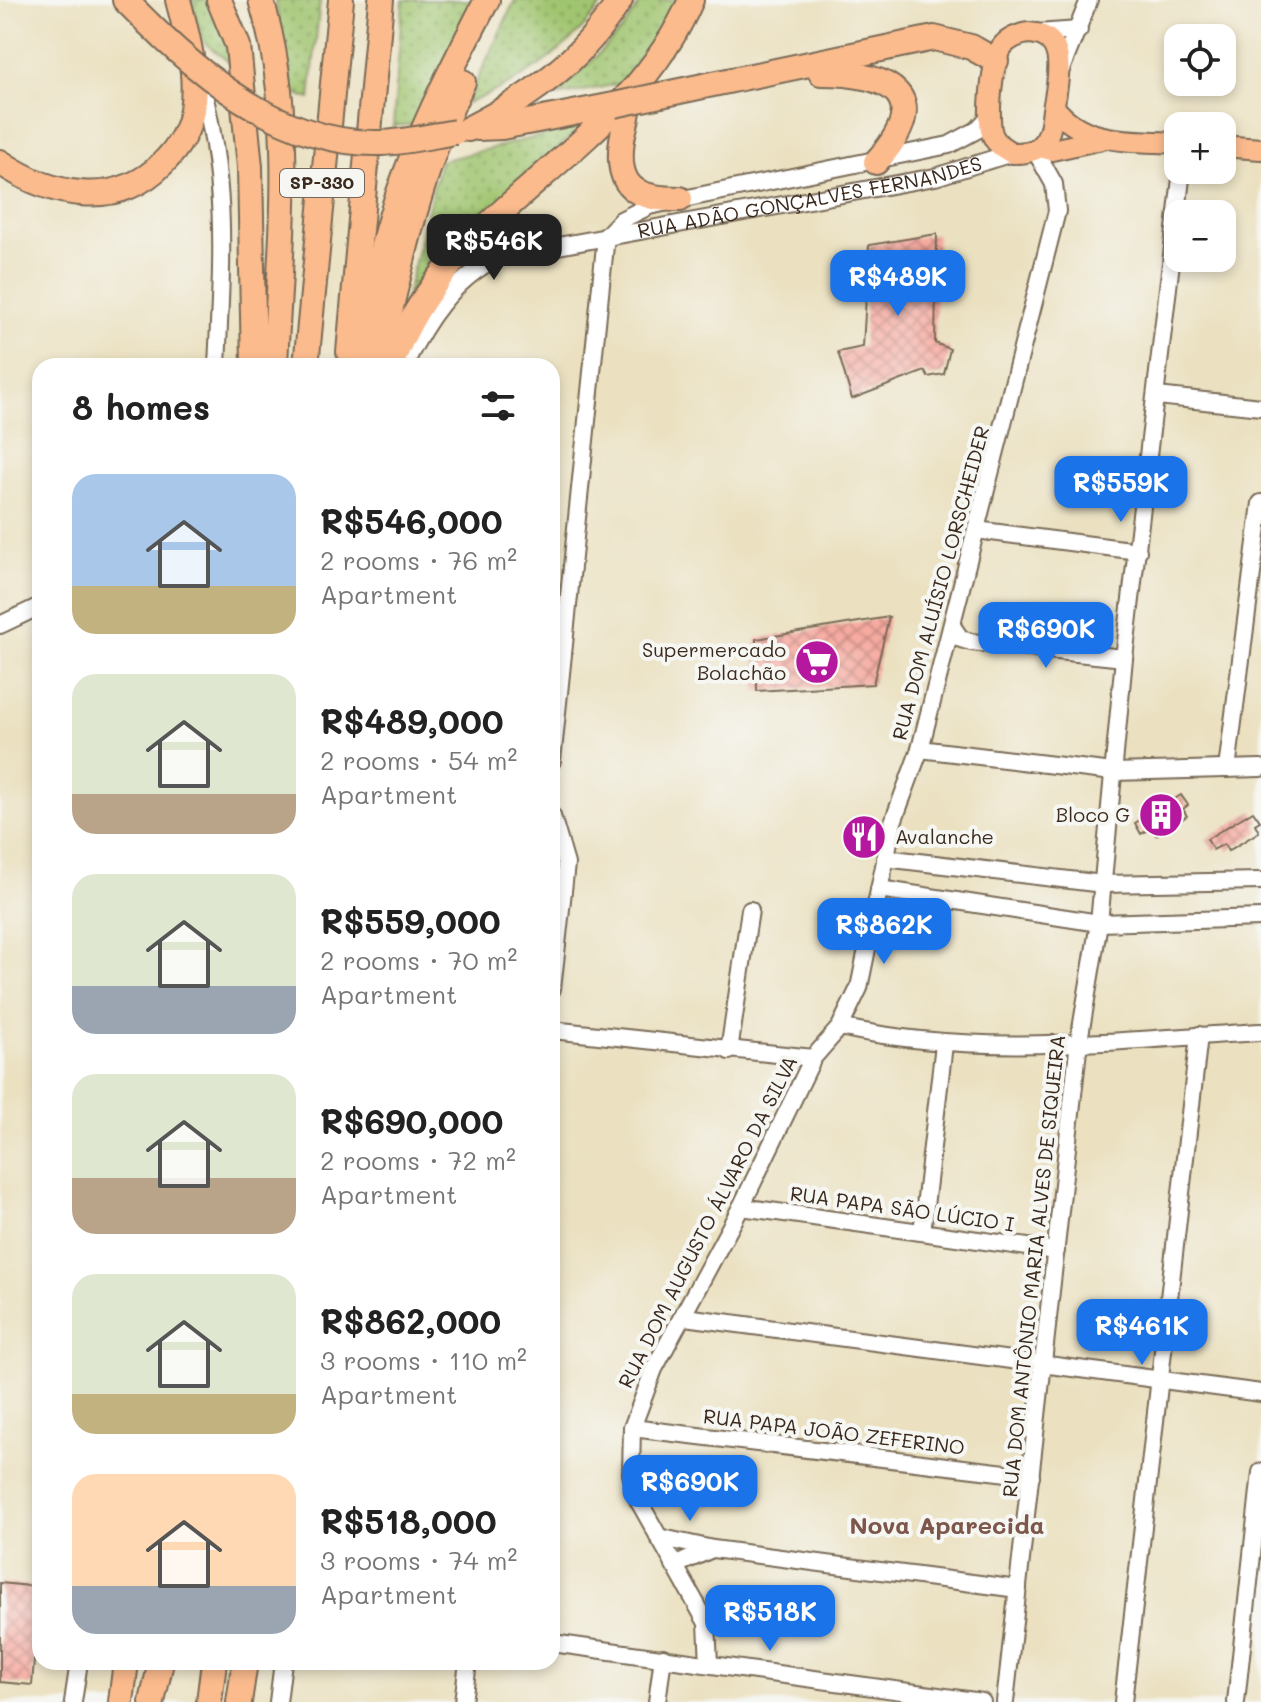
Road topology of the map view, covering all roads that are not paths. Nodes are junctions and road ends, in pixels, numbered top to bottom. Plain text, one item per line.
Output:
1 (219, 0) edge
2 (341, 0) edge
3 (381, 0) edge
4 (487, 0) edge
5 (501, 0) edge
6 (620, 0) edge
7 (691, 0) edge
8 (1089, 0) edge
9 (262, 3) edge
10 (134, 8) edge
11 (181, 11) edge
12 (1079, 30) junction
13 (1037, 33) junction
14 (996, 61) junction
15 (1060, 72) junction
16 (778, 73) junction
17 (627, 96) junction
18 (1054, 107) junction
19 (989, 117) junction
20 (468, 129) junction
21 (1102, 139) junction
22 (1164, 142) edge
23 (1236, 147) edge
24 (1037, 148) junction
25 (1261, 149) edge
26 (1012, 153) junction
27 (0, 162) edge
28 (876, 162) junction
29 (1180, 184) edge
30 (680, 199) junction
31 (606, 236) junction
32 (217, 358) edge
33 (254, 358) edge
34 (261, 358) edge
35 (275, 358) edge
36 (307, 358) edge
37 (349, 358) edge
38 (362, 358) edge
39 (380, 358) edge
40 (394, 358) edge
41 (409, 358) edge
42 (1157, 396) junction
43 (1261, 407) edge
44 (1261, 503) edge
45 (976, 530) junction
46 (1138, 551) junction
47 (32, 610) edge
48 (0, 625) edge
49 (952, 626) junction
50 (971, 642) junction
51 (946, 651) junction
52 (1124, 658) junction
53 (560, 683) edge
54 (920, 749) junction
55 (1261, 768) edge
56 (1227, 769) junction
57 (1113, 772) junction
58 (560, 843) edge
59 (885, 858) junction
60 (1261, 881) edge
61 (1103, 884) junction
62 (879, 889) junction
63 (750, 910) dead end
64 (560, 918) edge
65 (1261, 918) edge
66 (1099, 923) junction
67 (840, 1027) junction
68 (560, 1031) edge
69 (1261, 1032) edge
70 (1199, 1035) junction
71 (1079, 1041) junction
72 (944, 1044) junction
73 (729, 1051) junction
74 (813, 1058) junction
75 (741, 1207) junction
76 (922, 1232) junction
77 (1056, 1251) junction
78 (685, 1317) junction
79 (1045, 1364) junction
80 (1161, 1380) junction
81 (1261, 1393) edge
82 (632, 1428) junction
83 (1261, 1472) edge
84 (1031, 1476) junction
85 (658, 1537) junction
86 (713, 1549) junction
87 (674, 1566) junction
88 (1018, 1589) junction
89 (560, 1644) edge
90 (663, 1657) junction
91 (709, 1664) junction
92 (78, 1670) edge
93 (125, 1670) edge
94 (162, 1670) edge
95 (163, 1670) edge
96 (213, 1670) edge
97 (244, 1670) edge
98 (282, 1670) edge
99 (467, 1670) edge
100 (73, 1702) edge
101 (121, 1702) edge
102 (152, 1702) edge
103 (161, 1702) edge
104 (209, 1702) edge
105 (239, 1702) edge
106 (278, 1702) edge
107 (463, 1702) edge
108 (657, 1702) edge
109 (982, 1702) edge
110 (1005, 1702) edge
111 (1123, 1702) edge
112 (1236, 1702) edge

1 - 33 highway
2 - 36 highway, SP-330
3 - 37 highway, SP-330
4 - 38 highway
5 - 39 highway
6 - 20 highway
7 - 17 highway
8 - 12 street
9 - 34 highway
9 - 35 highway
10 - 20 highway, bridge
11 - 27 highway
11 - 32 street
12 - 13 street
12 - 15 street
13 - 14 main road
13 - 15 main road
14 - 16 highway
14 - 19 main road
15 - 18 main road
16 - 20 highway, bridge
16 - 28 highway
17 - 30 highway
17 - 40 highway
18 - 21 main road
18 - 24 main road
19 - 26 main road
19 - 28 street, RUA ADÃO GONÇALVES FERNANDES
21 - 22 main road
21 - 24 main road
23 - 25 main road
24 - 26 main road
24 - 45 street, RUA DOM ALUÍSIO LORSCHEIDER
26 - 31 street, RUA ADÃO GONÇALVES FERNANDES
28 - 30 street, RUA ADÃO GONÇALVES FERNANDES
29 - 42 street, RUA DOM ANTÔNIO MARIA ALVES DE SIQUEIRA
30 - 31 street, RUA ADÃO GONÇALVES FERNANDES
31 - 41 street, RUA ADÃO GONÇALVES FERNANDES
31 - 53 street
42 - 43 street
42 - 46 street, RUA DOM ANTÔNIO MARIA ALVES DE SIQUEIRA
44 - 56 street
45 - 46 street
45 - 49 street, RUA DOM ALUÍSIO LORSCHEIDER
46 - 52 street, RUA DOM ANTÔNIO MARIA ALVES DE SIQUEIRA
47 - 48 street
49 - 50 street
49 - 51 street, RUA DOM ALUÍSIO LORSCHEIDER
50 - 51 street
50 - 52 street
51 - 54 street, RUA DOM ALUÍSIO LORSCHEIDER
52 - 57 street, RUA DOM ANTÔNIO MARIA ALVES DE SIQUEIRA
54 - 57 street
54 - 59 street, RUA DOM ALUÍSIO LORSCHEIDER
55 - 56 street
56 - 57 street
57 - 61 street, RUA DOM ANTÔNIO MARIA ALVES DE SIQUEIRA
58 - 64 street
59 - 61 street
59 - 62 street, RUA DOM ALUÍSIO LORSCHEIDER
60 - 61 street
61 - 66 street, RUA DOM ANTÔNIO MARIA ALVES DE SIQUEIRA
62 - 66 street
62 - 67 street, RUA DOM ALUÍSIO LORSCHEIDER
63 - 73 street
65 - 66 street
66 - 71 street, RUA DOM ANTÔNIO MARIA ALVES DE SIQUEIRA
67 - 72 street
67 - 74 street, RUA DOM AUGUSTO ÁLVARO DA SILVA
68 - 73 street
69 - 70 street
70 - 71 street
70 - 80 street
71 - 72 street
71 - 77 street, RUA DOM ANTÔNIO MARIA ALVES DE SIQUEIRA
72 - 76 street
73 - 74 street
74 - 75 street, RUA DOM AUGUSTO ÁLVARO DA SILVA
75 - 76 street, RUA PAPA SÃO LÚCIO I
75 - 78 street, RUA DOM AUGUSTO ÁLVARO DA SILVA
76 - 77 street, RUA PAPA SÃO LÚCIO I
77 - 79 street, RUA DOM ANTÔNIO MARIA ALVES DE SIQUEIRA
78 - 79 street
78 - 82 street, RUA DOM AUGUSTO ÁLVARO DA SILVA
79 - 80 street
79 - 84 street, RUA DOM ANTÔNIO MARIA ALVES DE SIQUEIRA
80 - 81 street
80 - 111 street
82 - 84 street, RUA PAPA JOÃO ZEFERINO
82 - 85 street, RUA DOM AUGUSTO ÁLVARO DA SILVA
83 - 112 street
84 - 88 street, RUA DOM ANTÔNIO MARIA ALVES DE SIQUEIRA
85 - 86 street
85 - 87 street, RUA DOM AUGUSTO ÁLVARO DA SILVA
86 - 87 street
86 - 88 street
87 - 91 street, RUA DOM AUGUSTO ÁLVARO DA SILVA
88 - 110 street, RUA DOM ANTÔNIO MARIA ALVES DE SIQUEIRA
89 - 90 street
90 - 91 street
90 - 108 street
91 - 109 street
92 - 100 street
93 - 101 highway
94 - 102 highway
95 - 103 highway
96 - 104 highway
97 - 105 highway
98 - 106 street
99 - 107 street

